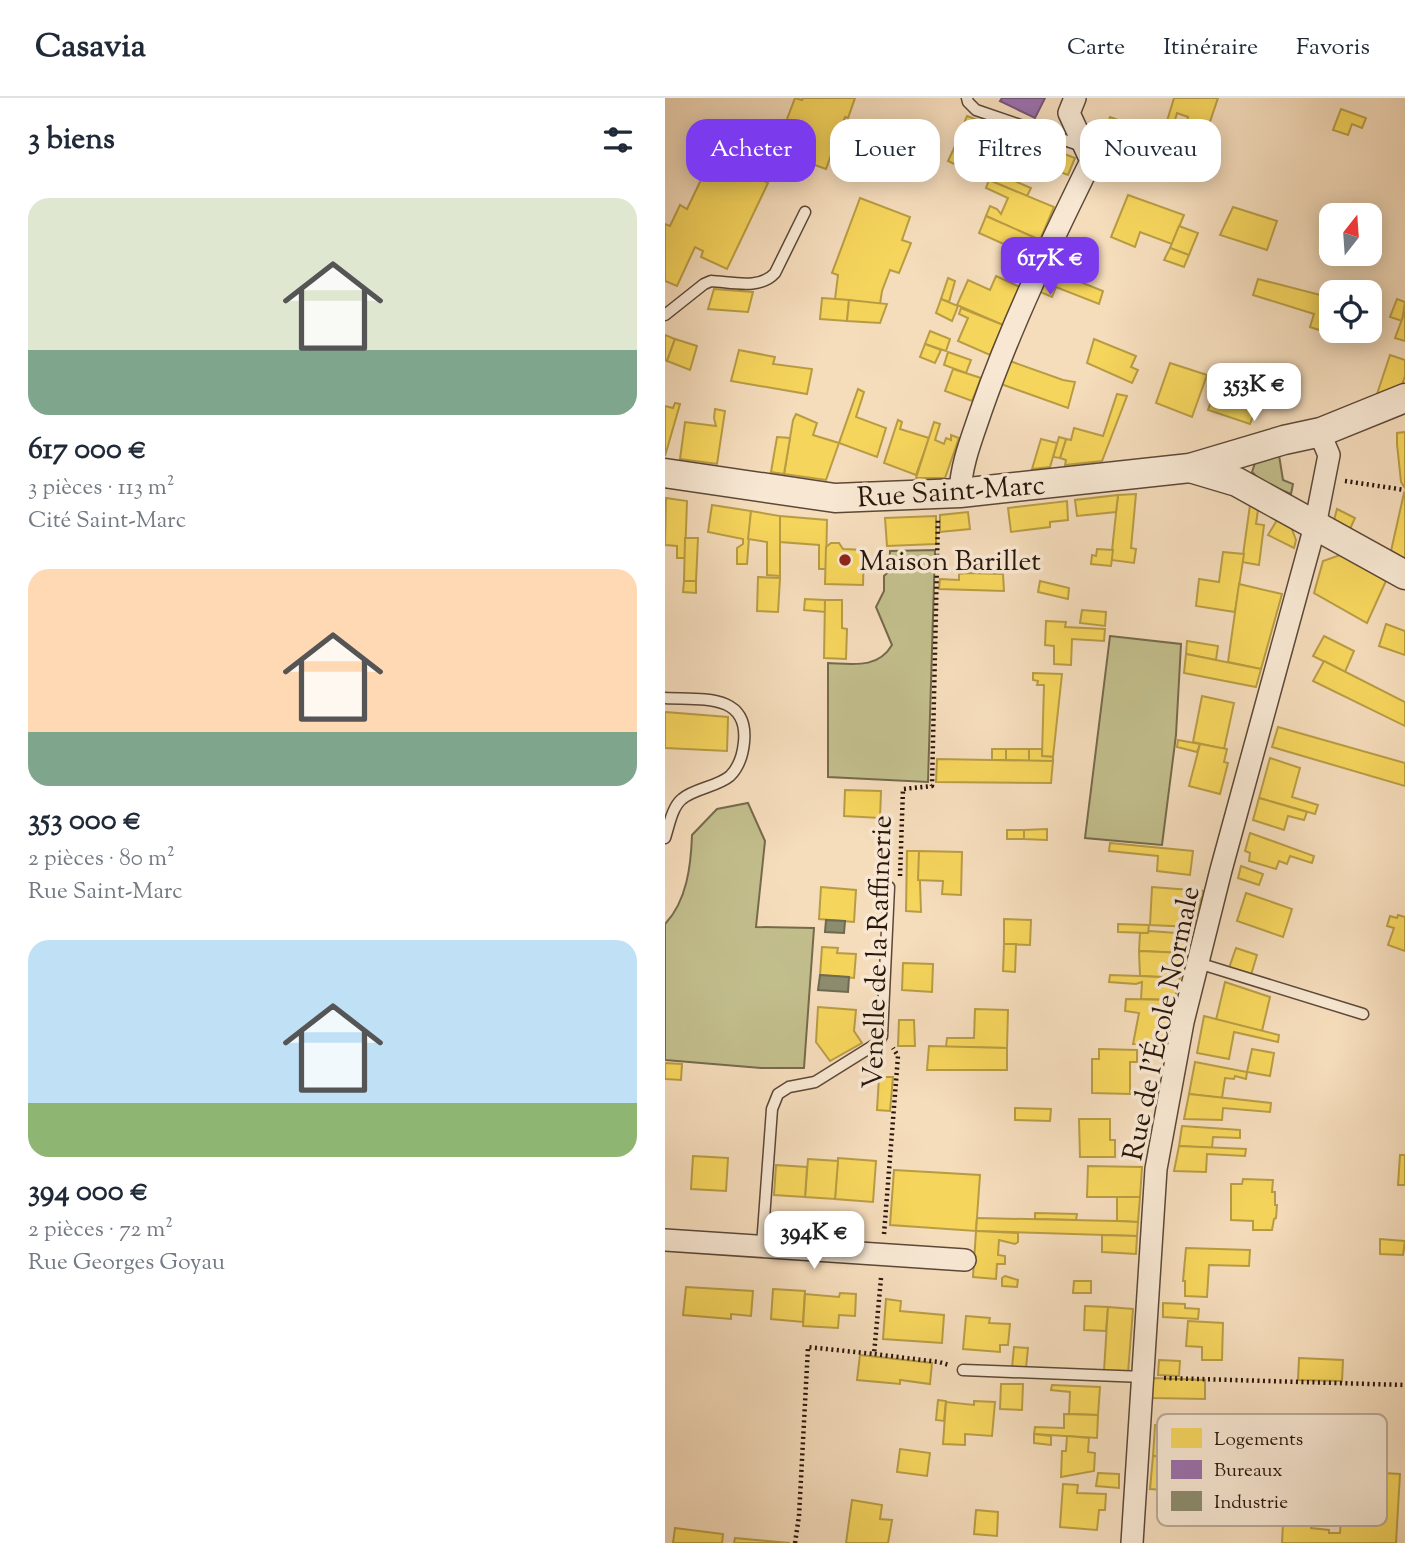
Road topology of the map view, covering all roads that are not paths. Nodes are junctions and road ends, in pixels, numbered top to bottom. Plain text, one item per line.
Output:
1 (967, 98) edge
2 (1075, 98) edge
3 (1080, 136) edge
4 (1080, 145) edge
5 (1081, 182) edge
6 (806, 212) dead end
7 (665, 315) edge
8 (1405, 398) edge
9 (1313, 434) junction
10 (1237, 468) junction
11 (665, 473) edge
12 (948, 493) junction
13 (1315, 526) junction
14 (1405, 575) edge
15 (665, 698) edge
16 (665, 838) edge
17 (894, 886) road end
18 (1198, 963) junction
19 (1363, 1014) dead end
20 (665, 1240) edge
21 (762, 1246) junction
22 (965, 1260) dead end
23 (963, 1370) road end
24 (1144, 1377) junction
25 (1132, 1543) edge

1 - 4 lane
2 - 3 street
5 - 12 street
6 - 7 lane
8 - 9 street
9 - 10 street
9 - 13 street, Rue de l'École Normale
10 - 12 street, Rue Saint-Marc
10 - 13 street
11 - 12 street, Rue Saint-Marc
13 - 14 street
13 - 18 street, Rue de l'École Normale
15 - 16 lane
17 - 21 lane
18 - 19 lane
18 - 24 street, Rue de l'École Normale
20 - 21 street
21 - 22 street
23 - 24 lane
24 - 25 street, Rue de l'École Normale

